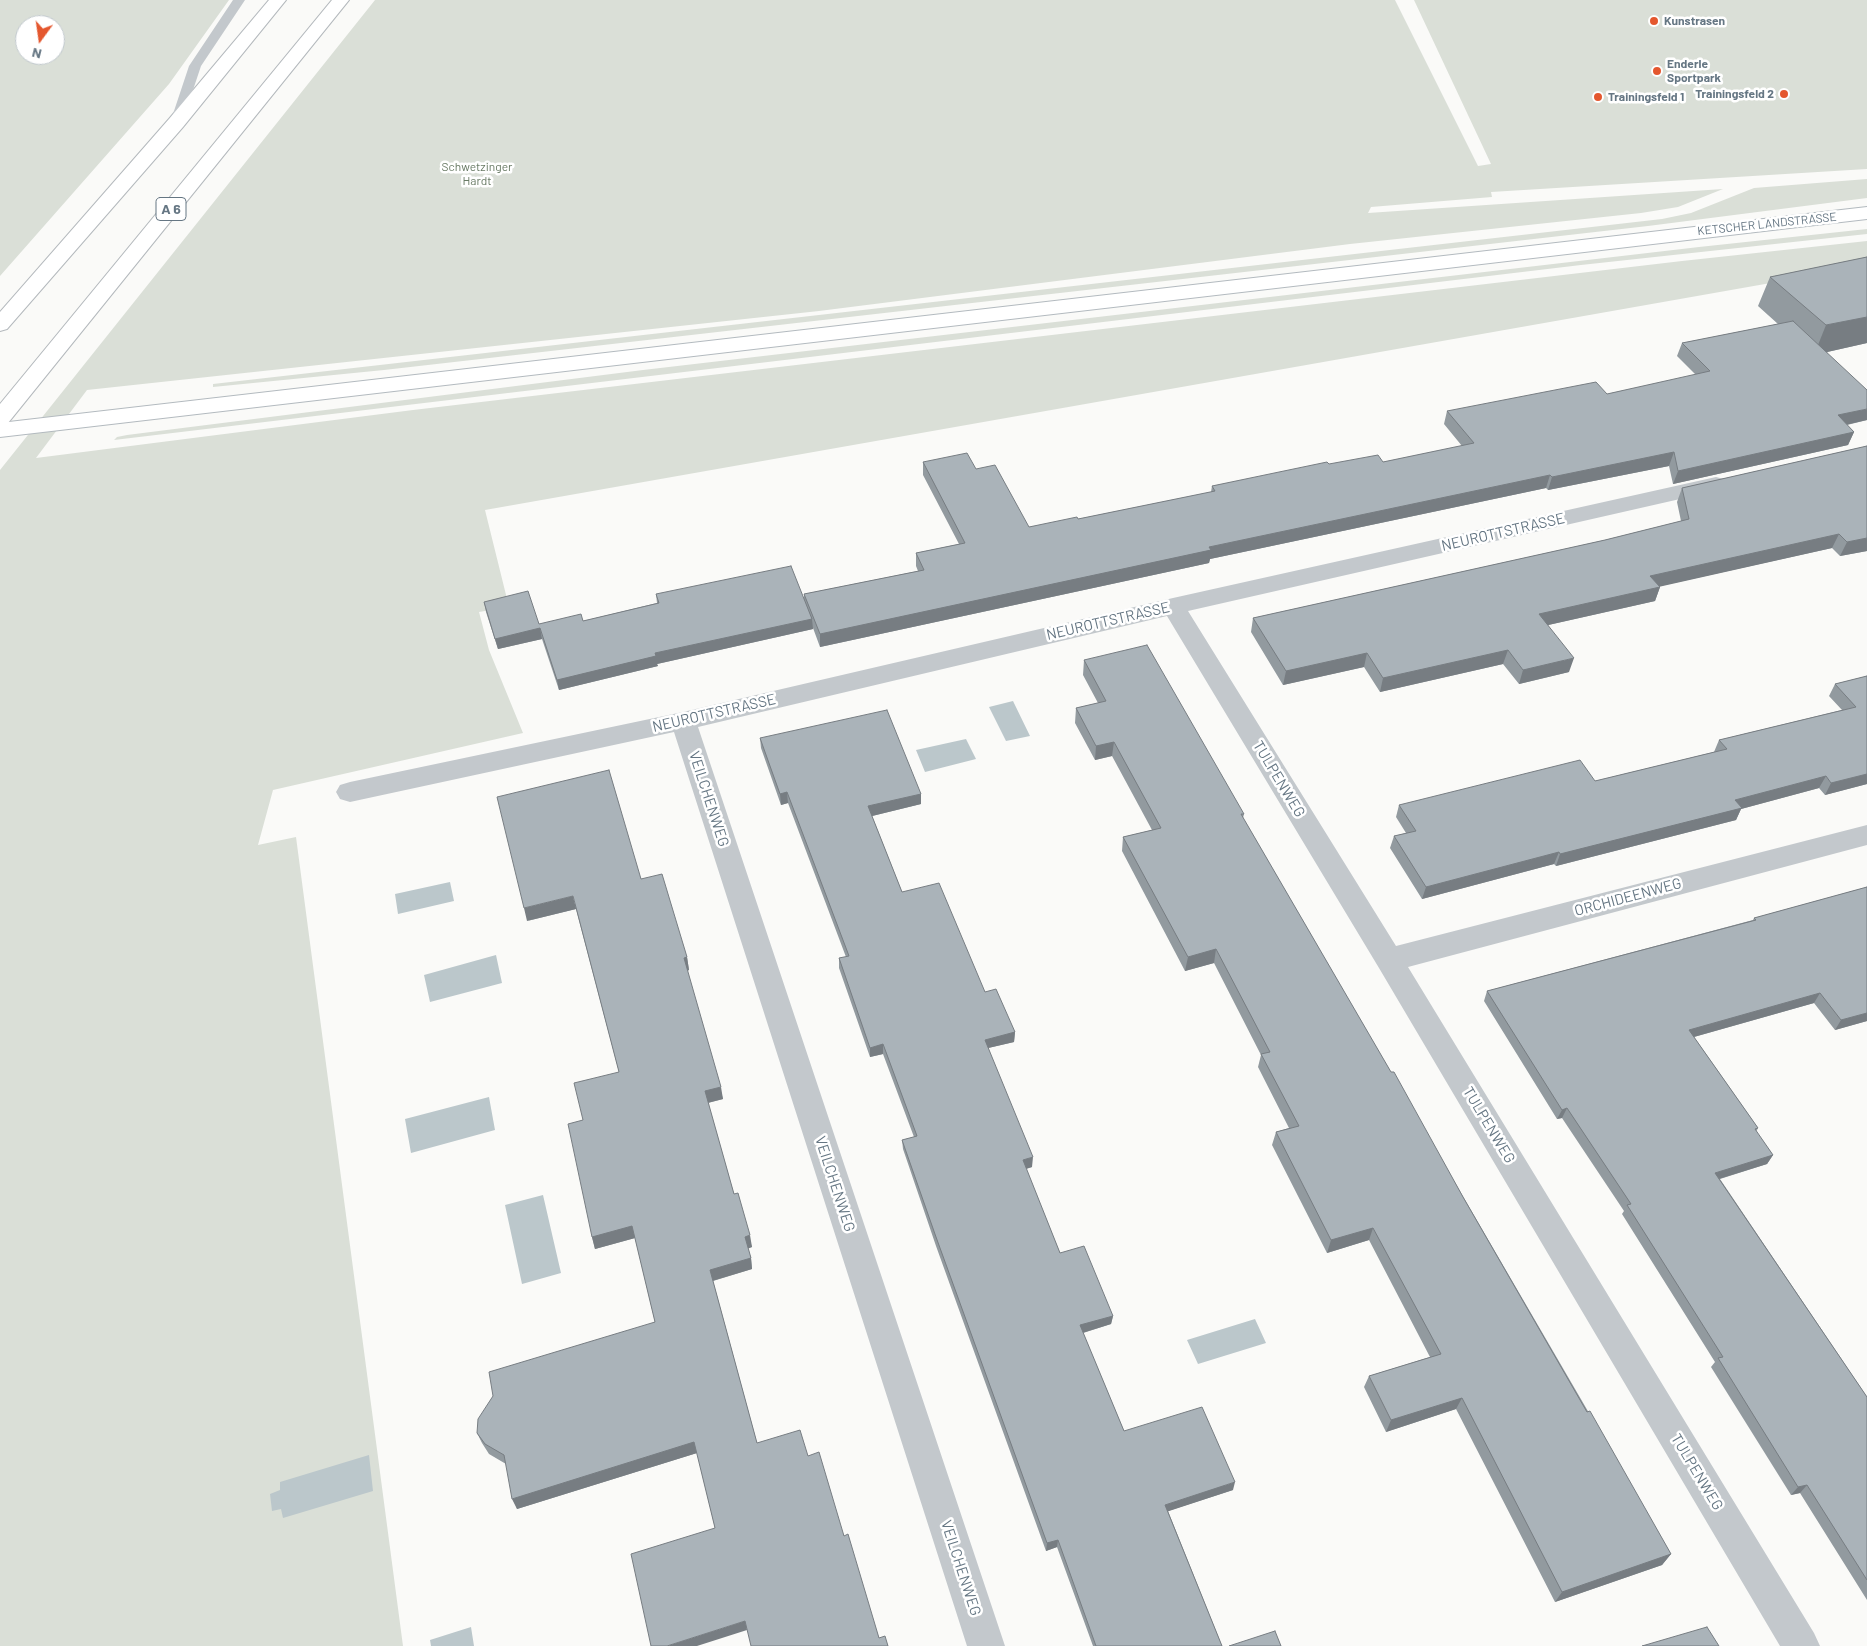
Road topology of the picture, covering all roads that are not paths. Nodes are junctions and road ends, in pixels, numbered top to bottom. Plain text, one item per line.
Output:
1 (239, 0) edge
2 (278, 0) edge
3 (341, 0) edge
4 (176, 123) junction
5 (1867, 213) edge
6 (0, 326) edge
7 (0, 418) edge
8 (0, 430) edge
9 (1742, 478) edge
10 (1173, 606) junction
11 (683, 721) junction
12 (350, 792) dead end
13 (1867, 835) edge
14 (1389, 960) junction
15 (986, 1646) edge
16 (1801, 1646) edge

1 - 4 lane
2 - 4 main road
3 - 7 main road, A 6
4 - 6 main road
5 - 8 main road, KETSCHER LANDSTRASSE
9 - 10 street, NEUROTTSTRASSE
10 - 11 street, NEUROTTSTRASSE
10 - 14 street, TULPENWEG
11 - 12 street, NEUROTTSTRASSE
11 - 15 street, VEILCHENWEG
13 - 14 street, ORCHIDEENWEG
14 - 16 street, TULPENWEG

